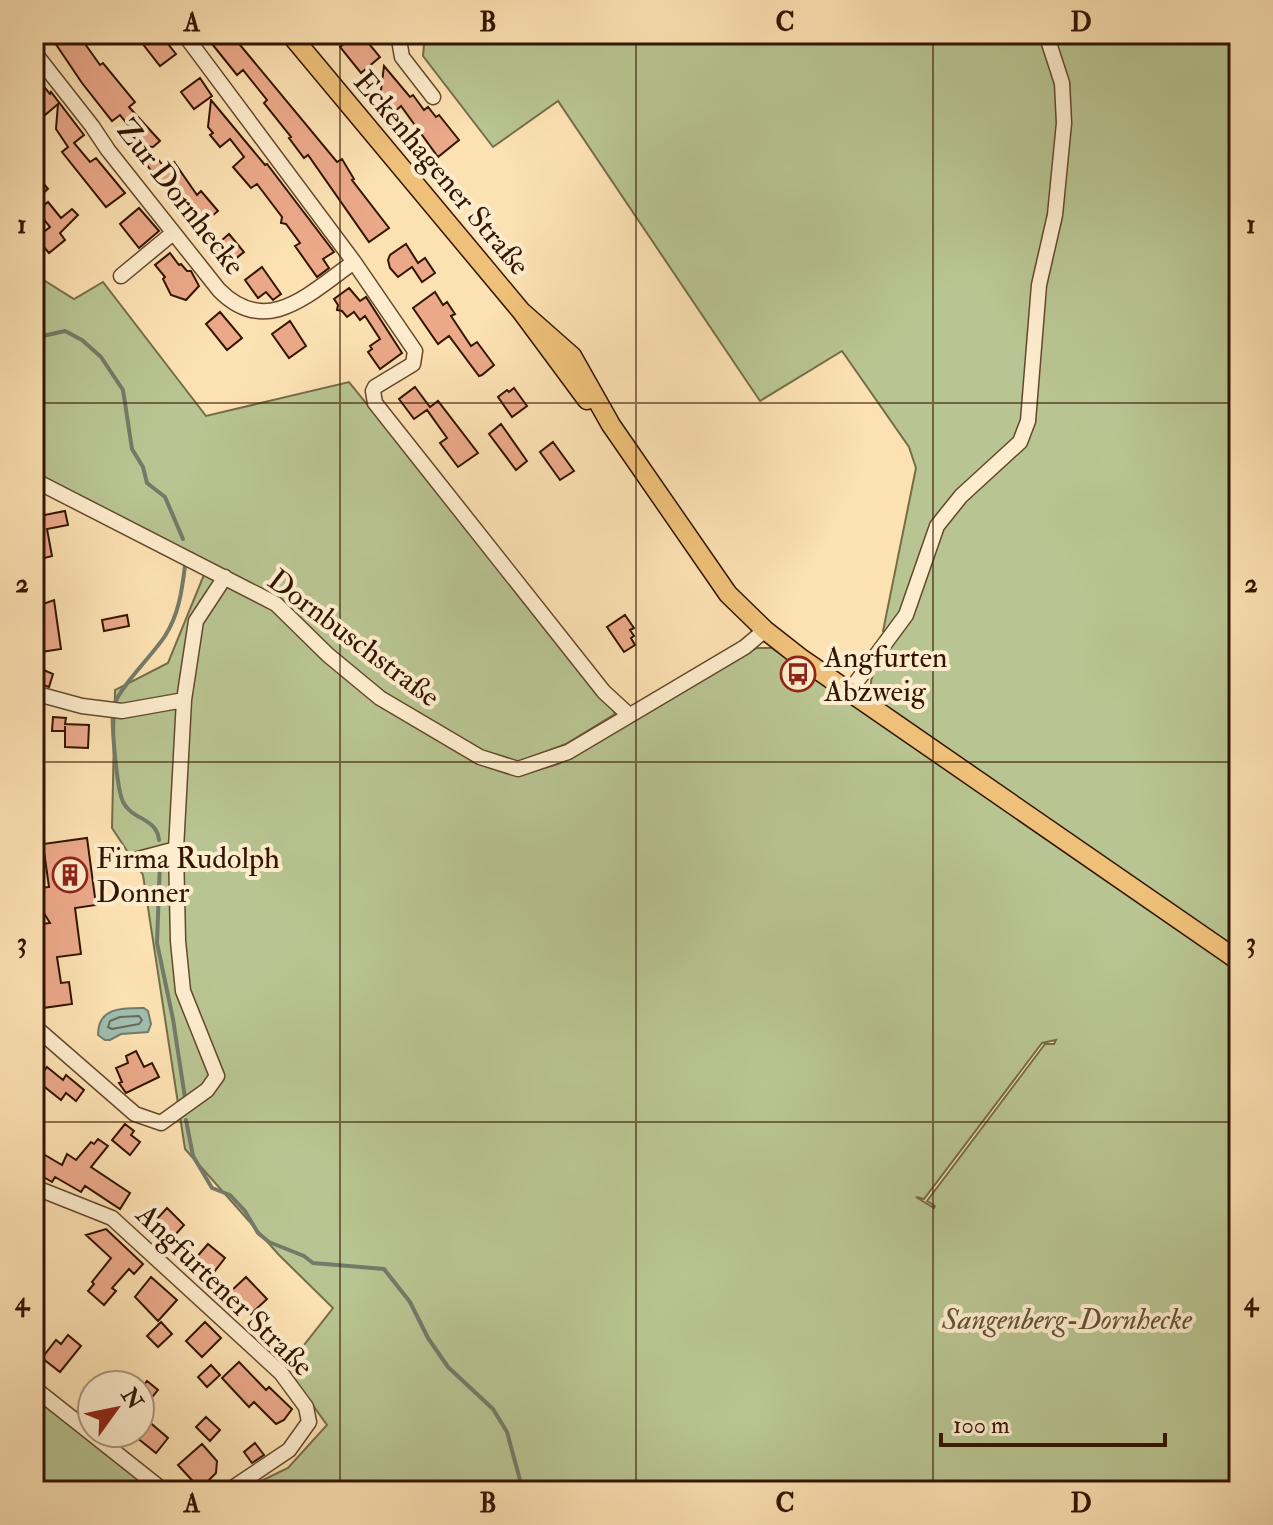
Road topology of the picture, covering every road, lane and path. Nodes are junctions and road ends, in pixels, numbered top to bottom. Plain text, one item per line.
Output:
1 (184, 34) edge
2 (290, 34) edge
3 (398, 34) edge
4 (1046, 34) edge
5 (34, 52) edge
6 (433, 97) dead end
7 (173, 233) junction
8 (354, 262) junction
9 (121, 276) dead end
10 (34, 480) edge
11 (225, 577) junction
12 (765, 630) junction
13 (849, 692) junction
14 (34, 693) edge
15 (184, 700) junction
16 (629, 715) junction
17 (176, 849) junction
18 (138, 859) dead end
19 (1239, 961) edge
20 (34, 1026) edge
21 (34, 1187) edge
22 (34, 1388) edge
23 (164, 1491) edge
24 (228, 1491) edge

1 - 8 street
2 - 12 main road, Eckenhagener Straße
3 - 6 street
4 - 13 street
5 - 7 street, Zur Dornhecke
7 - 8 street, Zur Dornhecke
7 - 9 street
8 - 16 street
10 - 11 street, Dornbuschstraße
11 - 15 street
11 - 16 street, Dornbuschstraße
12 - 13 main road, Eckenhagener Straße
12 - 16 street, Dornbuschstraße
13 - 19 main road, Eckenhagener Straße
14 - 15 street
15 - 17 street
17 - 18 street
17 - 20 street
21 - 24 street, Angfurtener Straße
22 - 23 street

